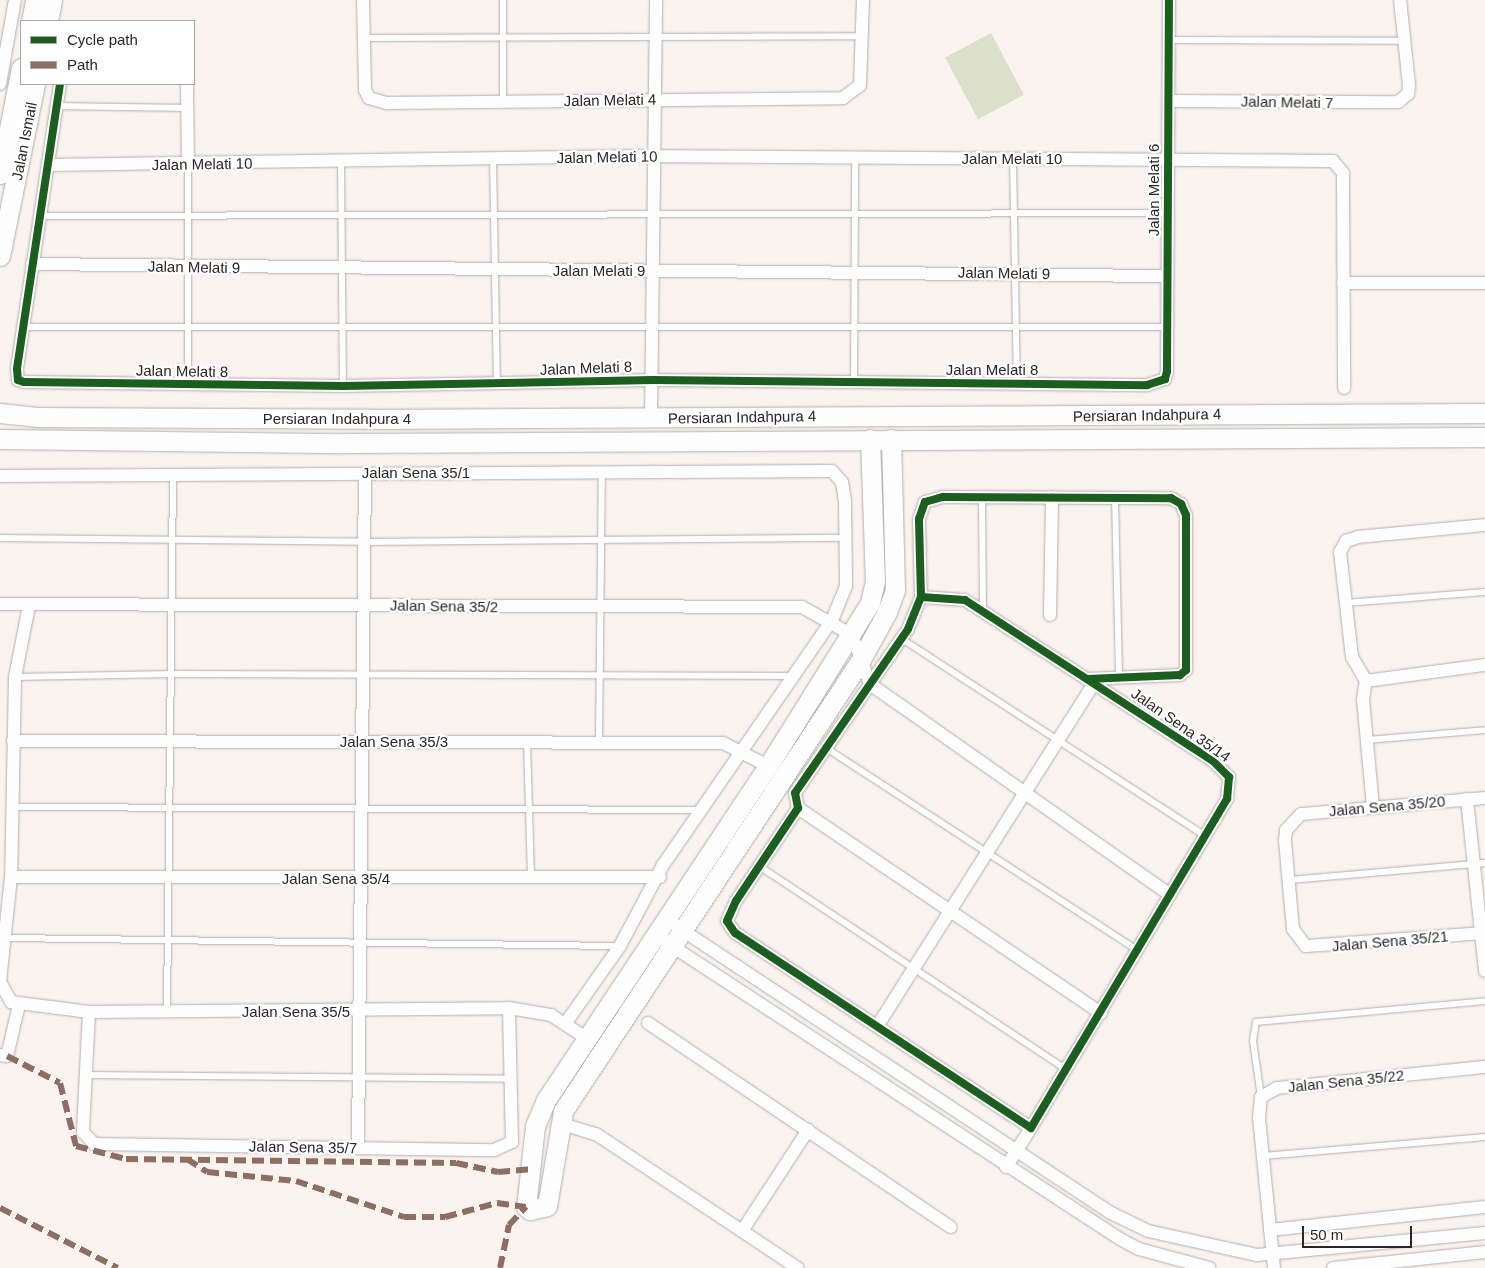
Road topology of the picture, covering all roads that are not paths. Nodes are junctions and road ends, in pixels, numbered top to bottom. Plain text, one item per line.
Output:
1 (15, 0) edge
2 (35, 0) edge
3 (52, 0) edge
4 (363, 0) edge
5 (503, 0) edge
6 (656, 0) edge
7 (863, 0) edge
8 (1169, 0) edge
9 (1400, 0) edge
10 (6, 14) edge
11 (30, 20) edge
12 (48, 20) edge
13 (862, 36) junction
14 (364, 38) junction
15 (504, 38) junction
16 (655, 39) junction
17 (1169, 40) junction
18 (1404, 41) junction
19 (20, 73) edge
20 (0, 84) edge
21 (36, 85) edge
22 (60, 85) edge
23 (187, 85) edge
24 (654, 100) junction
25 (1169, 101) junction
26 (503, 102) junction
27 (57, 106) junction
28 (187, 108) junction
29 (653, 156) junction
30 (493, 158) junction
31 (855, 158) junction
32 (1012, 159) junction
33 (1167, 160) junction
34 (341, 161) junction
35 (188, 164) junction
36 (48, 165) junction
37 (0, 174) edge
38 (1167, 213) junction
39 (653, 214) junction
40 (1014, 215) junction
41 (39, 216) junction
42 (853, 216) junction
43 (186, 217) junction
44 (494, 217) junction
45 (340, 219) junction
46 (0, 256) edge
47 (32, 264) junction
48 (185, 267) junction
49 (340, 269) junction
50 (654, 270) junction
51 (495, 271) junction
52 (852, 272) junction
53 (1016, 273) junction
54 (1167, 276) junction
55 (1343, 283) junction
56 (1485, 283) edge
57 (23, 327) junction
58 (653, 327) junction
59 (1016, 327) junction
60 (1167, 327) junction
61 (186, 328) junction
62 (341, 328) junction
63 (496, 329) junction
64 (853, 330) junction
65 (1165, 379) joint
66 (653, 380) junction
67 (854, 383) junction
68 (497, 384) junction
69 (1017, 384) junction
70 (188, 386) junction
71 (343, 386) junction
72 (1344, 388) dead end
73 (0, 413) edge
74 (1485, 413) edge
75 (651, 418) junction
76 (1485, 438) edge
77 (0, 439) edge
78 (870, 439) junction
79 (891, 439) junction
80 (602, 472) junction
81 (173, 473) junction
82 (365, 473) junction
83 (0, 476) edge
84 (982, 497) junction
85 (1052, 498) junction
86 (1115, 498) junction
87 (1485, 525) edge
88 (0, 538) edge
89 (845, 538) junction
90 (171, 540) junction
91 (364, 542) junction
92 (600, 542) junction
93 (1485, 592) edge
94 (921, 597) junction
95 (1345, 603) junction
96 (0, 604) edge
97 (172, 604) junction
98 (363, 605) junction
99 (29, 606) junction
100 (598, 608) junction
101 (983, 611) junction
102 (1050, 615) dead end
103 (832, 620) junction
104 (852, 635) junction
105 (902, 639) junction
106 (858, 663) junction
107 (1485, 665) edge
108 (172, 674) junction
109 (363, 674) junction
110 (598, 674) junction
111 (794, 676) junction
112 (15, 678) junction
113 (1120, 678) junction
114 (1091, 681) junction
115 (1366, 681) junction
116 (870, 684) junction
117 (1485, 730) edge
118 (1058, 740) junction
119 (1367, 740) junction
120 (13, 742) junction
121 (172, 742) junction
122 (362, 742) junction
123 (527, 742) junction
124 (599, 742) junction
125 (826, 748) junction
126 (746, 750) junction
127 (768, 766) junction
128 (1022, 794) junction
129 (1485, 798) edge
130 (1467, 799) junction
131 (11, 807) junction
132 (171, 807) junction
133 (1373, 807) junction
134 (362, 808) junction
135 (798, 808) junction
136 (529, 809) junction
137 (703, 810) junction
138 (1205, 836) junction
139 (985, 853) junction
140 (1479, 863) edge
141 (759, 866) junction
142 (11, 877) junction
143 (170, 877) junction
144 (531, 877) junction
145 (660, 877) junction
146 (361, 880) junction
147 (1290, 880) junction
148 (1169, 894) junction
149 (950, 910) junction
150 (665, 919) junction
151 (1484, 933) edge
152 (654, 935) junction
153 (6, 938) junction
154 (678, 938) junction
155 (168, 940) junction
156 (360, 942) junction
157 (620, 946) junction
158 (1137, 950) junction
159 (913, 968) junction
160 (1485, 971) edge
161 (1485, 1000) edge
162 (19, 1005) junction
163 (509, 1008) junction
164 (89, 1012) junction
165 (167, 1012) junction
166 (360, 1012) junction
167 (1101, 1013) junction
168 (648, 1022) dead end
169 (566, 1024) junction
170 (878, 1025) junction
171 (586, 1038) junction
172 (0, 1055) edge
173 (1485, 1067) edge
174 (1068, 1070) junction
175 (86, 1075) junction
176 (359, 1078) junction
177 (511, 1079) junction
178 (1261, 1097) junction
179 (559, 1123) junction
180 (1031, 1128) junction
181 (808, 1130) junction
182 (1485, 1136) edge
183 (358, 1148) junction
184 (1018, 1150) junction
185 (1263, 1156) junction
186 (1006, 1167) junction
187 (1485, 1207) edge
188 (951, 1227) dead end
189 (1270, 1230) junction
190 (742, 1231) junction
191 (1485, 1233) edge
192 (1485, 1252) edge
193 (1272, 1254) junction
194 (798, 1268) edge
195 (1209, 1268) edge
196 (1274, 1268) edge
197 (1333, 1268) edge

1 - 10 street
2 - 11 street
3 - 12 street
4 - 14 street, Jalan Melati 4
5 - 15 lane
6 - 16 street
7 - 13 street, Jalan Melati 4
8 - 17 street, Jalan Melati 6
9 - 18 street
10 - 20 street
13 - 16 lane
13 - 24 street, Jalan Melati 4
14 - 15 lane
14 - 26 street, Jalan Melati 4
15 - 16 lane
15 - 26 lane
16 - 24 street
17 - 18 lane
17 - 25 street, Jalan Melati 6
18 - 25 street, Jalan Melati 7
19 - 37 street, Jalan Ismail
21 - 46 street, Jalan Ismail
22 - 27 street
23 - 28 street
24 - 26 street, Jalan Melati 4
24 - 29 street
25 - 33 street, Jalan Melati 6
27 - 28 lane
27 - 36 street
28 - 35 street
29 - 30 street, Jalan Melati 10
29 - 31 street, Jalan Melati 10
29 - 39 street
30 - 34 street, Jalan Melati 10
30 - 44 lane
31 - 32 street, Jalan Melati 10
31 - 42 lane
32 - 33 street, Jalan Melati 10
32 - 40 lane
33 - 38 street, Jalan Melati 6
33 - 55 street, Jalan Melati 10
34 - 35 street, Jalan Melati 10
34 - 45 lane
35 - 36 street, Jalan Melati 10
35 - 43 lane
36 - 41 street
38 - 40 lane
38 - 54 street, Jalan Melati 6
39 - 42 lane
39 - 44 lane
39 - 50 street
40 - 42 lane
40 - 53 lane
41 - 43 lane
41 - 47 street
42 - 52 lane
43 - 45 lane
43 - 48 lane
44 - 45 lane
44 - 51 lane
45 - 49 lane
47 - 48 street, Jalan Melati 9
47 - 57 street
48 - 49 street, Jalan Melati 9
48 - 61 lane
49 - 51 street, Jalan Melati 9
49 - 62 lane
50 - 51 street, Jalan Melati 9
50 - 52 street, Jalan Melati 9
50 - 58 street
51 - 63 lane
52 - 53 street, Jalan Melati 9
52 - 64 lane
53 - 54 street, Jalan Melati 9
53 - 59 lane
54 - 60 street, Jalan Melati 6
55 - 56 street
55 - 72 street, Jalan Melati 10
57 - 61 lane
57 - 70 street, Jalan Melati 8
58 - 63 lane
58 - 64 lane
58 - 66 street
59 - 60 lane
59 - 64 lane
59 - 69 lane
60 - 65 street, Jalan Melati 6
61 - 62 lane
61 - 70 lane
62 - 63 lane
62 - 71 lane
63 - 68 lane
64 - 67 lane
65 - 69 street, Jalan Melati 8
66 - 67 street, Jalan Melati 8
66 - 68 street, Jalan Melati 8
66 - 75 street
67 - 69 street, Jalan Melati 8
68 - 71 street, Jalan Melati 8
70 - 71 street, Jalan Melati 8
73 - 75 street, Persiaran Indahpura 4
74 - 75 street, Persiaran Indahpura 4
76 - 79 street, Persiaran Indahpura 4
77 - 78 street, Persiaran Indahpura 4
78 - 79 street, Persiaran Indahpura 4
78 - 104 street
79 - 106 street
80 - 82 street, Jalan Sena 35/1
80 - 89 street, Jalan Sena 35/1
80 - 92 lane
81 - 82 street, Jalan Sena 35/1
81 - 83 street, Jalan Sena 35/1
81 - 90 lane
82 - 91 street
84 - 85 street
84 - 94 street
84 - 101 lane
85 - 86 street
85 - 102 street
86 - 113 lane
86 - 113 street
87 - 95 street
88 - 90 lane
89 - 92 lane
89 - 103 street
90 - 91 lane
90 - 97 lane
91 - 92 lane
91 - 98 street
92 - 100 lane
93 - 95 lane
94 - 101 street, Jalan Sena 35/14
94 - 105 street
95 - 115 street
96 - 99 street, Jalan Sena 35/2
97 - 98 street, Jalan Sena 35/2
97 - 99 street, Jalan Sena 35/2
97 - 108 lane
98 - 100 street, Jalan Sena 35/2
98 - 109 street
99 - 112 street
100 - 103 street, Jalan Sena 35/2
100 - 110 lane
101 - 114 street, Jalan Sena 35/14
103 - 104 street, Jalan Sena 35/2
103 - 111 street
104 - 106 street
104 - 127 street
105 - 116 street
105 - 118 lane
106 - 116 street
106 - 154 street
107 - 115 street
108 - 109 lane
108 - 112 lane
108 - 121 lane
109 - 110 lane
109 - 122 street
110 - 111 lane
110 - 124 lane
111 - 126 street
112 - 120 street
113 - 114 street
114 - 118 street
114 - 138 street, Jalan Sena 35/14
115 - 119 street
116 - 125 street
116 - 128 street
117 - 119 lane
118 - 128 street
118 - 138 lane
119 - 133 street
120 - 121 street, Jalan Sena 35/3
120 - 131 street
121 - 122 street, Jalan Sena 35/3
121 - 132 lane
122 - 123 street, Jalan Sena 35/3
122 - 134 street
123 - 124 street, Jalan Sena 35/3
123 - 136 lane
124 - 126 street, Jalan Sena 35/3
125 - 135 street
125 - 139 lane
126 - 127 street, Jalan Sena 35/3
126 - 137 street
127 - 150 street
128 - 139 street
128 - 148 street
129 - 130 street, Jalan Sena 35/20
130 - 133 street, Jalan Sena 35/20
130 - 140 street
131 - 132 lane
131 - 142 street
132 - 134 lane
132 - 143 lane
133 - 147 street, Jalan Sena 35/20
134 - 136 lane
134 - 146 street
135 - 141 street
135 - 149 street
136 - 137 lane
136 - 144 lane
137 - 145 street
138 - 148 street, Jalan Sena 35/14
139 - 149 street
139 - 158 lane
140 - 147 lane
140 - 151 street
141 - 159 lane
141 - 170 street
142 - 143 street, Jalan Sena 35/4
142 - 153 street
143 - 146 street, Jalan Sena 35/4
143 - 155 lane
144 - 145 street, Jalan Sena 35/4
144 - 146 street, Jalan Sena 35/4
145 - 157 street
146 - 156 street
147 - 151 street, Jalan Sena 35/21
148 - 158 street, Jalan Sena 35/14
149 - 159 street
149 - 167 street
150 - 152 street
150 - 154 street
151 - 160 street
152 - 154 street
152 - 171 street
153 - 155 lane
153 - 162 street
154 - 179 street
154 - 184 street
154 - 186 street
155 - 156 lane
155 - 165 lane
156 - 157 lane
156 - 166 street
157 - 169 street
158 - 167 street, Jalan Sena 35/14
159 - 170 street
159 - 174 lane
161 - 178 lane
162 - 164 street, Jalan Sena 35/5
162 - 172 street
163 - 166 street, Jalan Sena 35/5
163 - 169 street, Jalan Sena 35/5
163 - 177 street, Jalan Sena 35/7
164 - 165 street, Jalan Sena 35/5
164 - 175 street, Jalan Sena 35/7
165 - 166 street, Jalan Sena 35/5
166 - 176 street
167 - 174 street, Jalan Sena 35/14
168 - 181 street
169 - 171 street, Jalan Sena 35/5
170 - 180 street
171 - 179 street
173 - 178 street, Jalan Sena 35/22
174 - 180 street, Jalan Sena 35/14
175 - 176 lane
175 - 183 street, Jalan Sena 35/7
176 - 177 lane
176 - 183 street
177 - 183 street, Jalan Sena 35/7
178 - 185 street
179 - 190 street
180 - 184 street, Jalan Sena 35/14
181 - 188 street
181 - 190 street
182 - 185 lane
184 - 186 street, Jalan Sena 35/14
184 - 193 street
185 - 189 street
186 - 195 street
187 - 189 street
189 - 193 street
190 - 194 street
191 - 193 street
192 - 197 street
193 - 196 street

